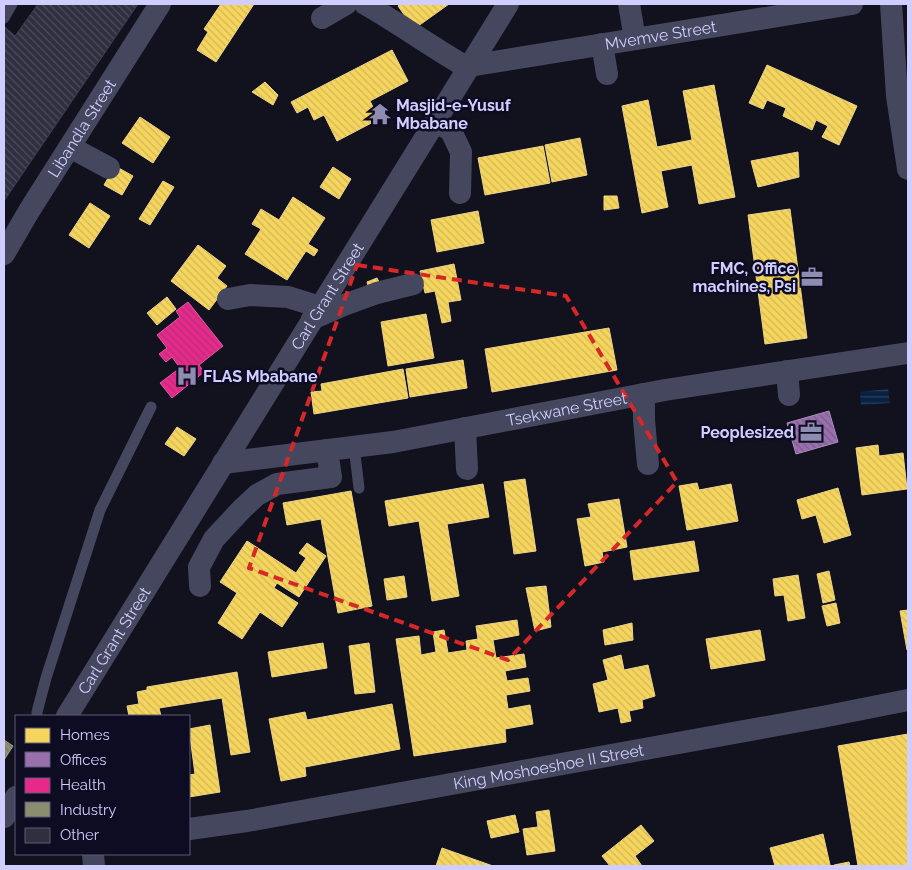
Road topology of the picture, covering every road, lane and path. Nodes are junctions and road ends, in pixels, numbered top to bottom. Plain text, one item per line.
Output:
1 (12, 4) edge
2 (160, 4) edge
3 (346, 4) edge
4 (365, 4) edge
5 (508, 4) edge
6 (629, 4) edge
7 (852, 4) edge
8 (891, 4) edge
9 (762, 11) edge
10 (4, 18) edge
11 (322, 18) dead end
12 (635, 39) junction
13 (602, 44) junction
14 (469, 67) junction
15 (607, 74) dead end
16 (903, 92) edge
17 (435, 121) junction
18 (70, 147) junction
19 (109, 168) dead end
20 (908, 169) edge
21 (460, 193) dead end
22 (4, 254) edge
23 (413, 284) dead end
24 (228, 299) dead end
25 (316, 313) junction
26 (908, 353) edge
27 (787, 371) junction
28 (644, 394) junction
29 (788, 395) dead end
30 (151, 407) dead end
31 (465, 428) junction
32 (354, 446) junction
33 (327, 450) junction
34 (223, 463) junction
35 (648, 464) dead end
36 (467, 469) dead end
37 (359, 488) dead end
38 (200, 586) dead end
39 (908, 700) edge
40 (37, 715) edge
41 (69, 715) edge
42 (15, 799) edge
43 (4, 817) edge
44 (190, 829) edge

1 - 10 lane
2 - 18 street, Libandla Street
3 - 11 street
4 - 14 street
5 - 14 street, Carl Grant Street
6 - 12 street
7 - 9 street, Mvemve Street
8 - 16 street
9 - 12 street, Mvemve Street
12 - 13 street, Mvemve Street
13 - 14 street, Mvemve Street
13 - 15 street
14 - 17 street, Carl Grant Street
16 - 20 street
17 - 21 street
17 - 25 street, Carl Grant Street
18 - 19 street
18 - 22 street, Libandla Street
23 - 25 street
24 - 25 street
25 - 34 street, Carl Grant Street
26 - 27 street, Tsekwane Street
27 - 28 street, Tsekwane Street
27 - 29 street
28 - 31 street, Tsekwane Street
28 - 35 street
30 - 40 lane
31 - 32 street, Tsekwane Street
31 - 36 street
32 - 33 street, Tsekwane Street
32 - 37 lane
33 - 34 street, Tsekwane Street
33 - 38 street
34 - 41 street, Carl Grant Street
39 - 44 street, King Moshoeshoe II Street
42 - 43 street

